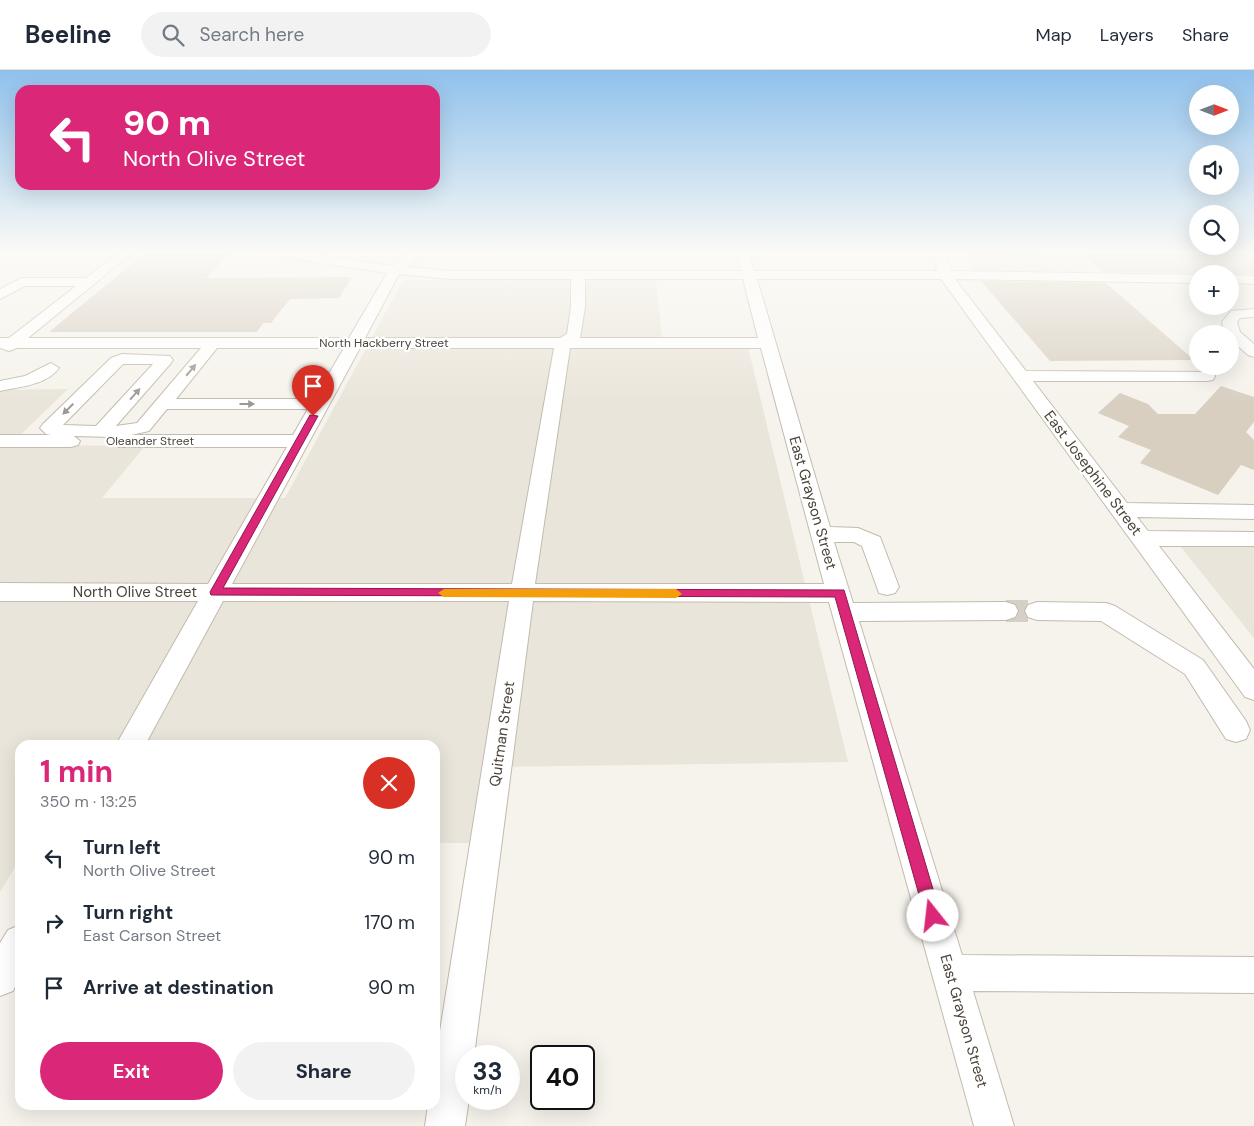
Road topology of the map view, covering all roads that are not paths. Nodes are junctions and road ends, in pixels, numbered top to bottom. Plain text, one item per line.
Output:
1 (60, 303) edge
2 (376, 303) edge
3 (578, 303) edge
4 (757, 303) edge
5 (969, 303) edge
6 (1254, 313) edge
7 (6, 343) edge
8 (157, 343) junction
9 (213, 343) junction
10 (354, 343) junction
11 (564, 343) junction
12 (768, 343) junction
13 (1254, 352) edge
14 (0, 353) edge
15 (141, 359) junction
16 (51, 368) dead end
17 (1021, 376) junction
18 (1207, 376) dead end
19 (0, 386) edge
20 (163, 404) junction
21 (320, 404) junction
22 (102, 430) junction
23 (0, 441) edge
24 (300, 441) junction
25 (1050, 442) dead end
26 (1070, 442) junction
27 (1120, 510) junction
28 (1254, 512) edge
29 (822, 534) junction
30 (1141, 538) junction
31 (1254, 539) edge
32 (887, 587) dead end
33 (0, 592) edge
34 (215, 592) junction
35 (522, 594) junction
36 (842, 602) junction
37 (1006, 610) tunnel mouth
38 (1037, 610) tunnel mouth
39 (1254, 689) edge
40 (1216, 700) junction
41 (1254, 701) edge
42 (1236, 730) dead end
43 (133, 740) edge
44 (15, 951) edge
45 (950, 973) junction
46 (1254, 975) edge
47 (0, 978) edge
48 (445, 1126) edge
49 (994, 1126) edge

1 - 7 street
2 - 10 street
3 - 11 street
4 - 12 street, East Grayson Street
5 - 17 street, East Josephine Street
6 - 13 street
7 - 8 street, North Hackberry Street
7 - 14 street
8 - 9 street, North Hackberry Street
8 - 15 street
9 - 10 street, North Hackberry Street
20 -> 9 street
10 - 11 street, North Hackberry Street
10 - 21 street
11 - 12 street, North Hackberry Street
11 - 35 street, Quitman Street
12 - 29 street, East Grayson Street
22 -> 15 street
15 -> 22 street
16 - 19 street
17 - 18 street
17 - 26 street, East Josephine Street
20 -> 21 street
20 - 22 street
21 - 24 street
23 - 24 street, Oleander Street
24 - 34 street
25 - 26 street
26 - 27 street, East Josephine Street
27 - 28 street
27 - 30 street, East Josephine Street
29 - 32 street
29 - 36 street, East Grayson Street
30 - 31 street
30 - 39 street, East Josephine Street
33 - 34 street, North Olive Street
34 - 35 street, North Olive Street
34 - 43 street
35 - 36 street, North Olive Street
35 - 48 street, Quitman Street
36 - 37 street, North Olive Street
36 - 45 street, East Grayson Street
38 - 40 street
40 - 41 street
40 - 42 street
44 - 47 street
45 - 46 street
45 - 49 street, East Grayson Street

